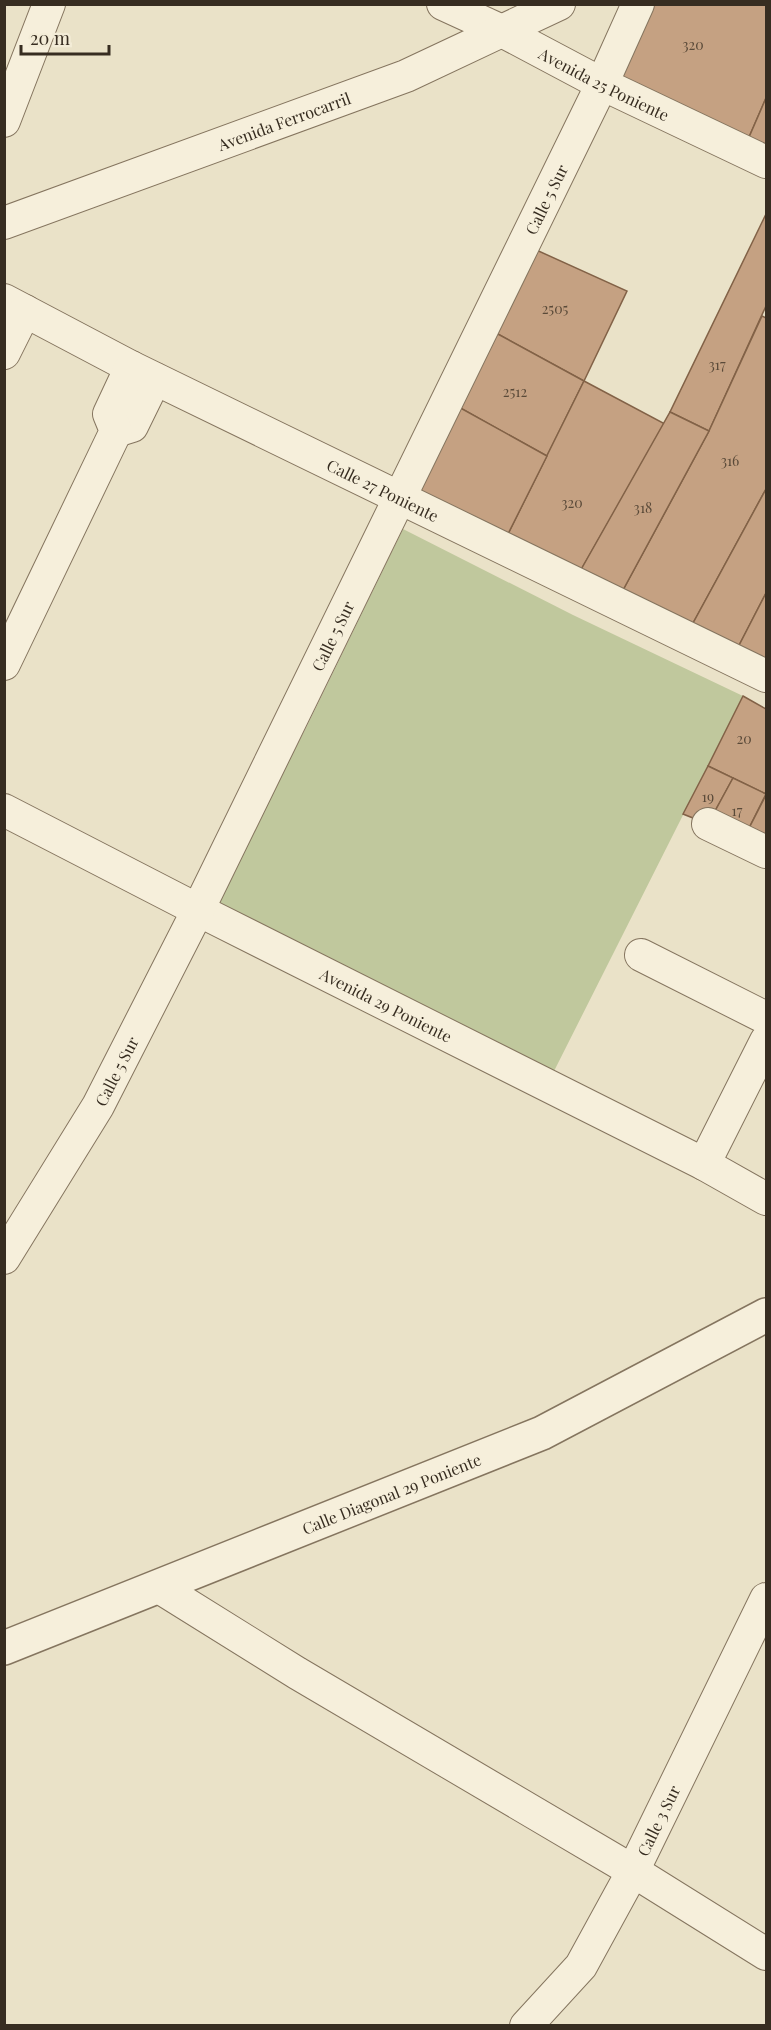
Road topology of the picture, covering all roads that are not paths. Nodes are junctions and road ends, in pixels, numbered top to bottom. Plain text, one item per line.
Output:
1 (49, 4) edge
2 (443, 4) edge
3 (560, 4) edge
4 (638, 4) edge
5 (504, 32) junction
6 (602, 84) junction
7 (4, 121) edge
8 (766, 162) edge
9 (4, 223) edge
10 (15, 305) edge
11 (4, 353) edge
12 (143, 373) junction
13 (398, 498) junction
14 (4, 664) edge
15 (766, 676) edge
16 (4, 810) edge
17 (708, 824) dead end
18 (766, 852) edge
19 (198, 910) junction
20 (641, 955) dead end
21 (766, 1018) edge
22 (766, 1041) edge
23 (704, 1164) junction
24 (766, 1199) edge
25 (4, 1258) edge
26 (766, 1315) edge
27 (159, 1587) junction
28 (766, 1599) edge
29 (4, 1648) edge
30 (633, 1871) junction
31 (766, 1954) edge
32 (526, 2025) edge

1 - 7 street
2 - 5 street, Avenida 25 Poniente
3 - 5 street, Avenida Ferrocarril
4 - 6 street, Calle 5 Sur
5 - 6 street, Avenida 25 Poniente
5 - 9 street, Avenida Ferrocarril
6 - 8 street, Avenida 25 Poniente
6 - 13 street, Calle 5 Sur
10 - 11 street
10 - 12 street, Calle 27 Poniente
12 - 13 street, Calle 27 Poniente
12 - 14 street
13 - 15 street, Calle 27 Poniente
13 - 19 street, Calle 5 Sur
16 - 19 street, Avenida 29 Poniente
17 - 18 street
19 - 23 street, Avenida 29 Poniente
19 - 25 street, Calle 5 Sur
20 - 21 street
22 - 23 street
23 - 24 street, Avenida 29 Poniente
26 - 27 street, Calle Diagonal 29 Poniente
27 - 29 street, Calle Diagonal 29 Poniente
27 - 30 street
28 - 30 street, Calle 3 Sur
30 - 31 street
30 - 32 street, Calle 3 Sur

